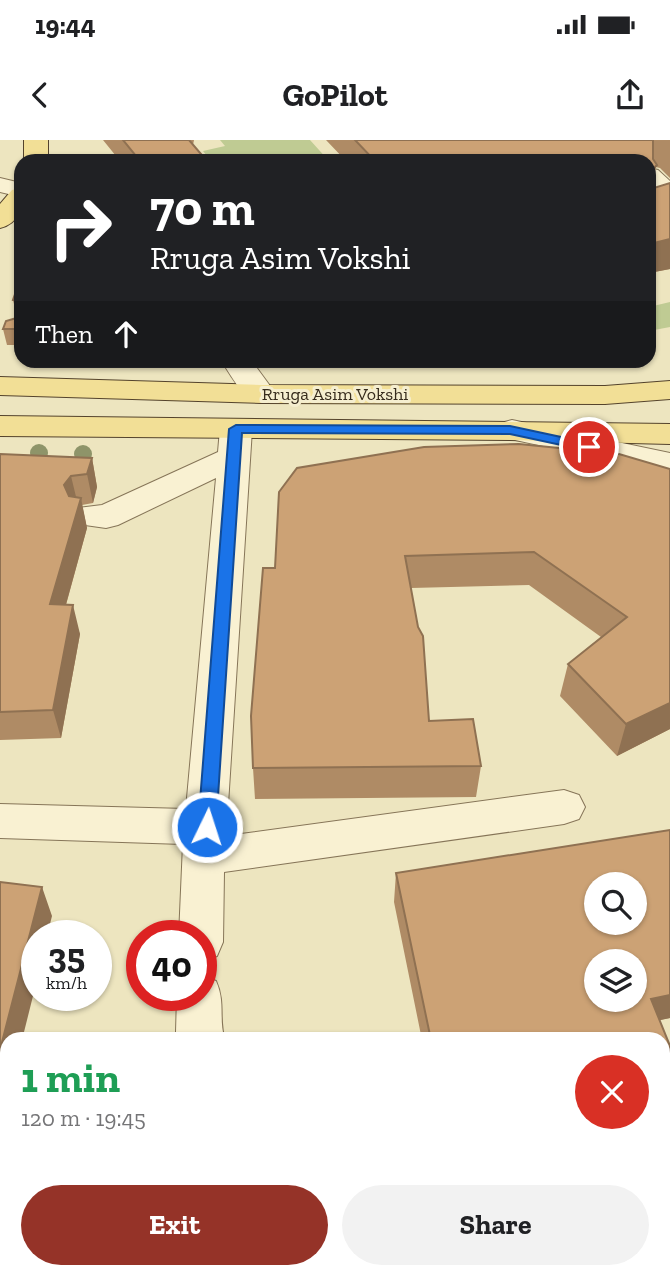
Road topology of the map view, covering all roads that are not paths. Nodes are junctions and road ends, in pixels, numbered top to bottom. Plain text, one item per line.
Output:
1 (656, 182) edge
2 (14, 202) edge
3 (656, 206) edge
4 (0, 220) edge
5 (232, 368) edge
6 (248, 376) edge
7 (0, 386) edge
8 (670, 390) edge
9 (0, 426) edge
10 (510, 430) junction
11 (670, 434) edge
12 (234, 444) junction
13 (670, 463) edge
14 (90, 516) dead end
15 (564, 807) dead end
16 (0, 821) edge
17 (205, 842) junction
18 (202, 920) edge

1 - 3 street
2 - 4 main road
5 - 6 street
6 - 7 main road, Rruga Asim Vokshi
6 - 8 main road, Rruga Asim Vokshi
9 - 12 main road, Rruga Asim Vokshi
10 - 11 main road, Rruga Asim Vokshi
10 - 12 main road, Rruga Asim Vokshi
10 - 13 street
12 - 14 street
12 - 17 street
15 - 17 street
16 - 17 street
17 - 18 street

